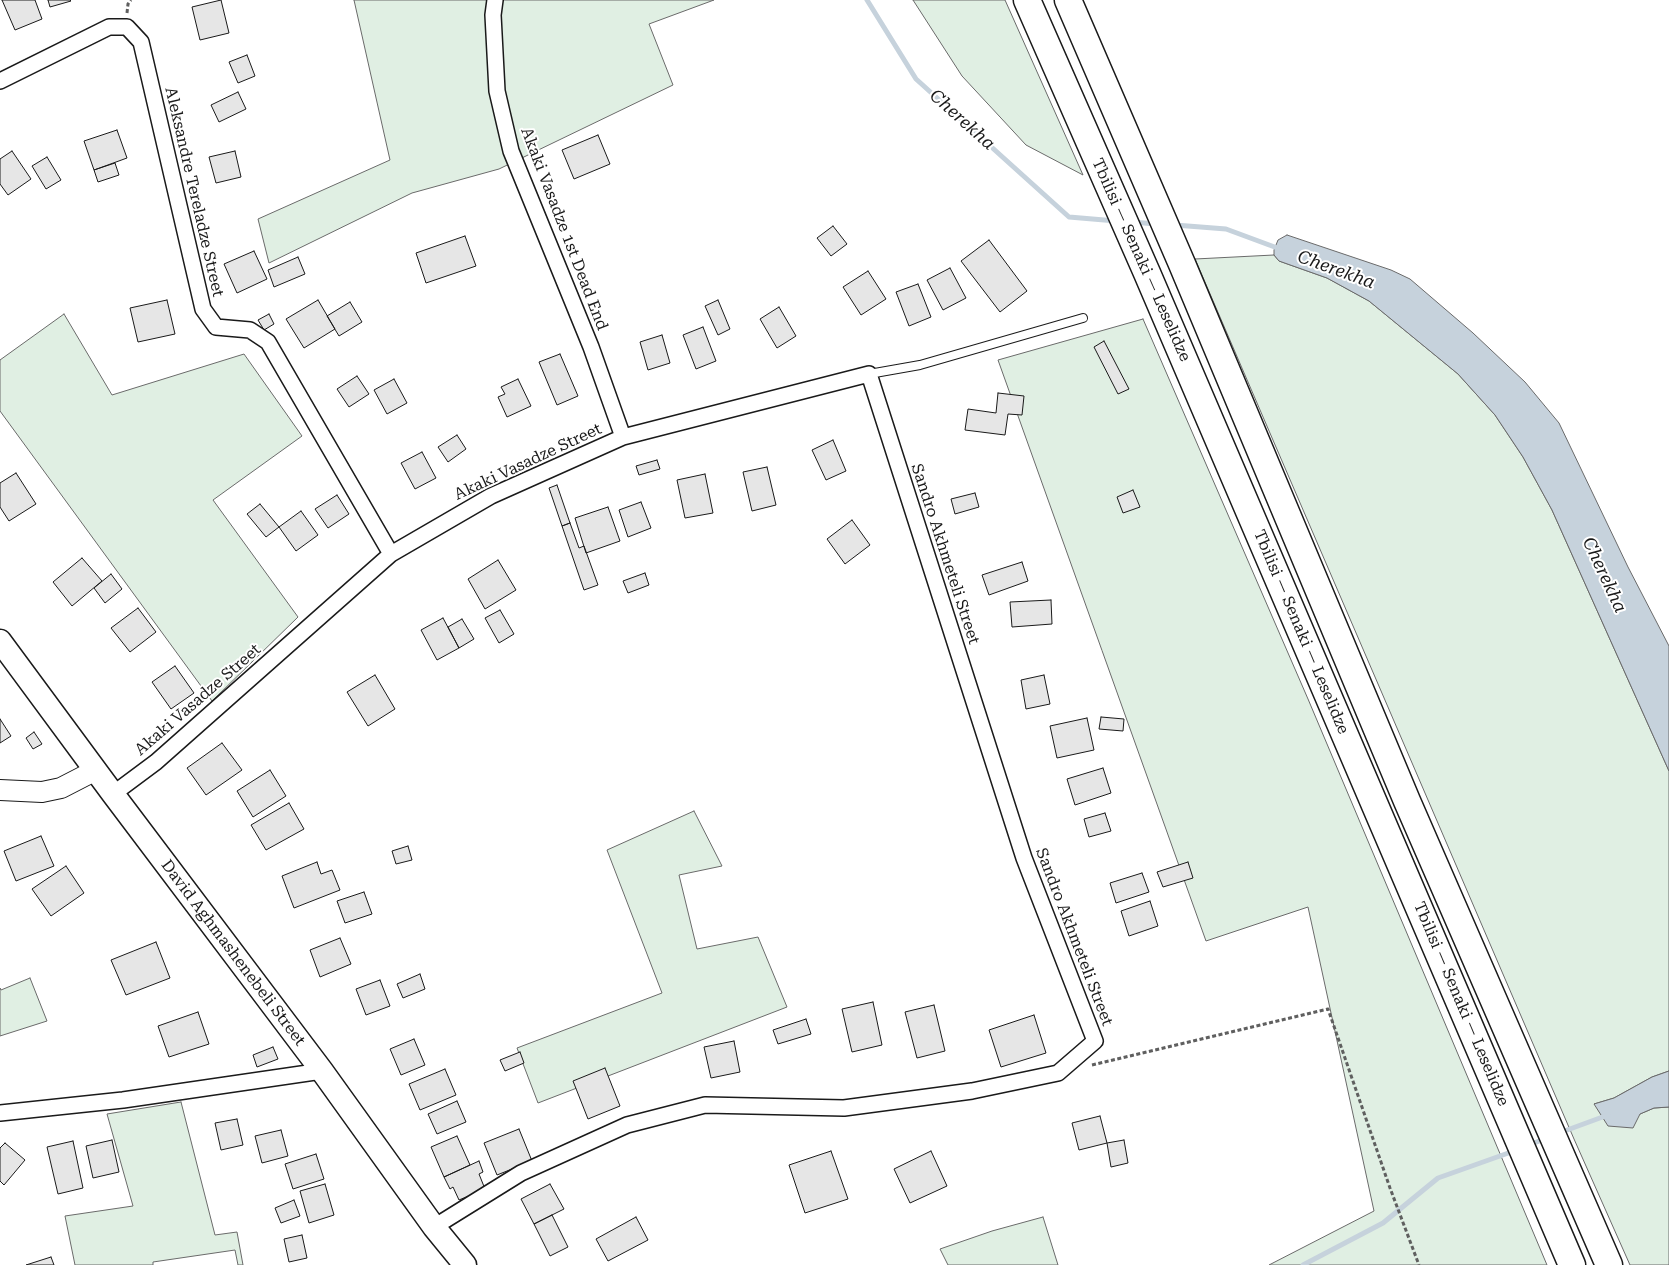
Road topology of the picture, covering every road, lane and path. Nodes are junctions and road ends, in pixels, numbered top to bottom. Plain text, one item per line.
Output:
1 (495, 0) edge
2 (1027, 0) edge
3 (1068, 0) edge
4 (0, 81) edge
5 (1083, 318) dead end
6 (869, 374) junction
7 (623, 437) junction
8 (391, 554) junction
9 (0, 640) edge
10 (96, 770) junction
11 (0, 790) edge
12 (113, 794) junction
13 (322, 1071) junction
14 (1058, 1073) junction
15 (0, 1113) edge
16 (434, 1226) junction
17 (465, 1265) edge
18 (1419, 1265) edge
19 (1572, 1265) edge
20 (1609, 1265) edge

1 - 7 street, Akaki Vasadze 1st Dead End
2 - 19 highway, Tbilisi — Senaki — Leselidze
3 - 20 highway, Tbilisi — Senaki — Leselidze
4 - 8 street, Aleksandre Tereladze Street
5 - 6 lane
6 - 7 street, Akaki Vasadze Street
6 - 14 street, Sandro Akhmeteli Street
7 - 8 street, Akaki Vasadze Street
8 - 12 street, Akaki Vasadze Street
9 - 10 main road, David Aghmashenebeli Street
10 - 11 street
10 - 12 main road, David Aghmashenebeli Street
12 - 13 main road, David Aghmashenebeli Street
13 - 15 street
13 - 16 main road, David Aghmashenebeli Street
14 - 16 street, Sandro Akhmeteli Street
14 - 18 path
16 - 17 main road, David Aghmashenebeli Street

